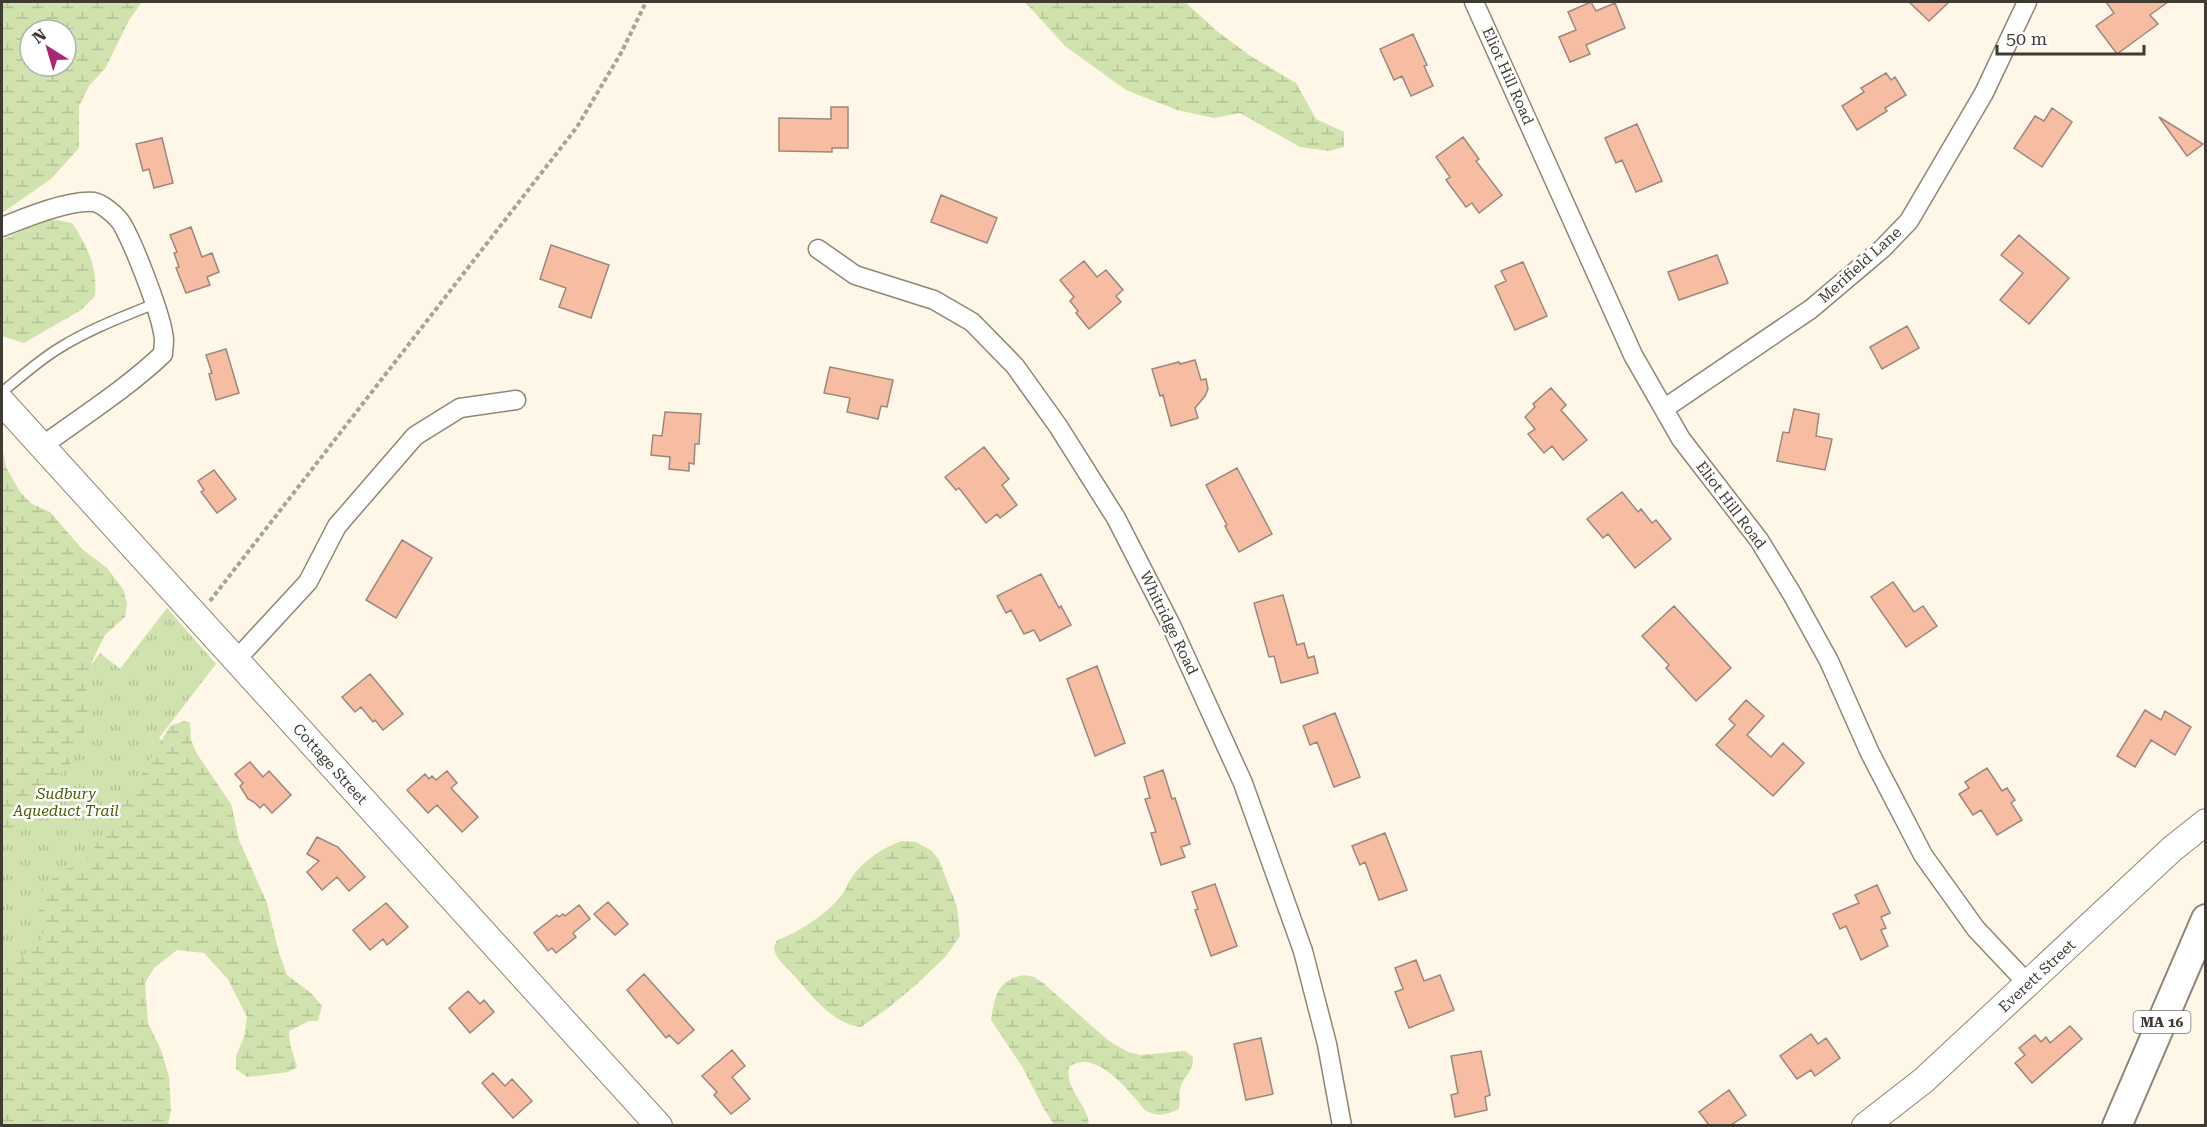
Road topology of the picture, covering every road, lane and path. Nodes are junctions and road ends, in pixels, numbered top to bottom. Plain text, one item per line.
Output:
1 (646, 2) edge
2 (1474, 2) edge
3 (2027, 2) edge
4 (2, 227) edge
5 (818, 249) dead end
6 (154, 304) junction
7 (2, 392) edge
8 (516, 400) dead end
9 (2, 402) edge
10 (1665, 408) junction
11 (42, 446) junction
12 (197, 617) junction
13 (236, 660) junction
14 (2205, 822) edge
15 (2205, 919) edge
16 (2028, 985) junction
17 (659, 1125) edge
18 (1342, 1125) edge
19 (1865, 1125) edge
20 (2117, 1125) edge

1 - 12 path
2 - 10 street, Eliot Hill Road
3 - 10 street, Merifield Lane
4 - 6 street
5 - 18 street, Whitridge Road
6 - 7 lane
6 - 11 street
8 - 13 street
9 - 11 street, Cottage Street
10 - 16 street, Eliot Hill Road
11 - 12 street, Cottage Street
12 - 13 street, Cottage Street
13 - 17 street, Cottage Street
14 - 16 street, Everett Street
15 - 20 main road, MA 16
16 - 19 street, Everett Street

